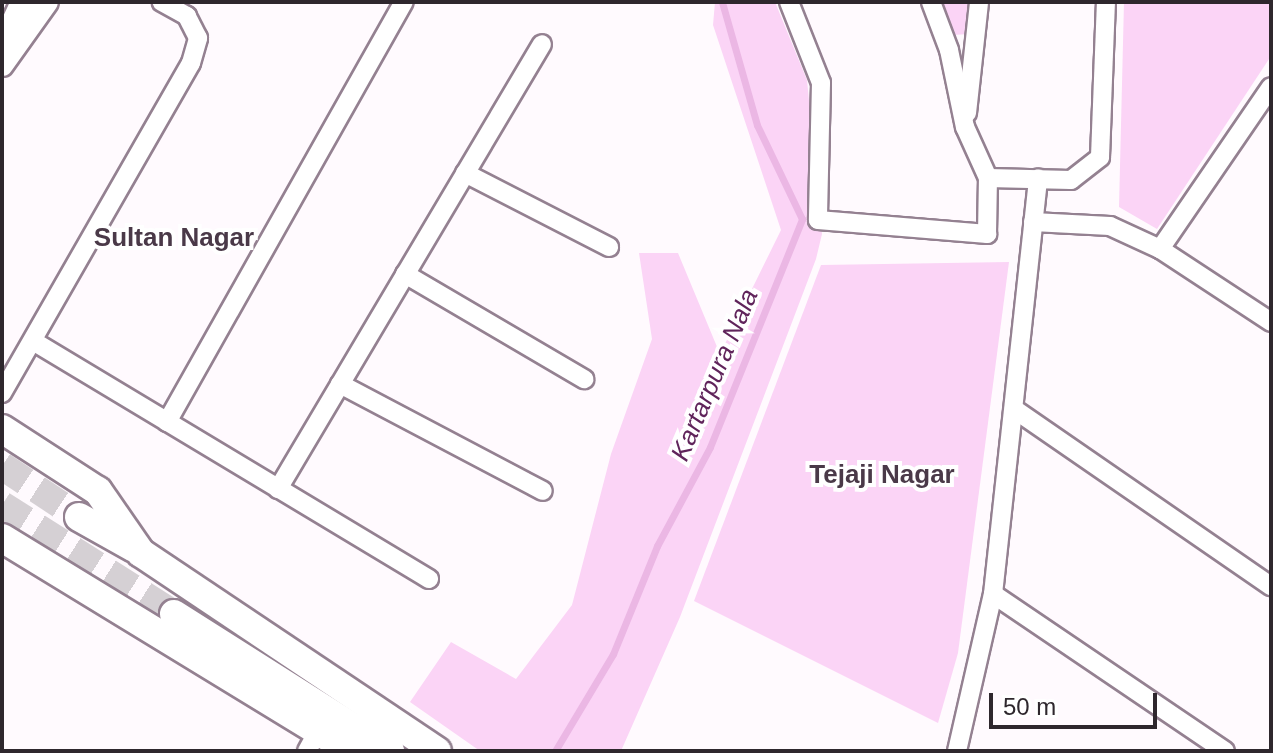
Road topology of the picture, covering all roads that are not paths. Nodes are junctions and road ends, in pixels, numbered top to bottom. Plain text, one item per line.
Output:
1 (22, 2) edge
2 (47, 2) edge
3 (162, 2) edge
4 (404, 2) edge
5 (789, 2) edge
6 (931, 2) edge
7 (979, 2) edge
8 (1106, 2) edge
9 (542, 44) dead end
10 (2, 45) edge
11 (2, 65) edge
12 (1271, 87) edge
13 (965, 127) junction
14 (465, 173) junction
15 (988, 178) junction
16 (1038, 178) junction
17 (1033, 222) junction
18 (609, 247) dead end
19 (1160, 249) junction
20 (405, 274) junction
21 (1271, 322) edge
22 (33, 341) junction
23 (584, 379) dead end
24 (340, 384) junction
25 (2, 393) edge
26 (1014, 409) junction
27 (167, 422) junction
28 (2, 429) edge
29 (278, 489) junction
30 (543, 491) dead end
31 (79, 517) tunnel mouth
32 (2, 538) edge
33 (141, 553) junction
34 (429, 579) dead end
35 (1271, 586) edge
36 (993, 594) junction
37 (174, 614) tunnel mouth
38 (313, 741) edge
39 (357, 742) edge
40 (390, 751) edge
41 (437, 751) edge
42 (957, 751) edge
43 (1225, 751) edge

1 - 10 street
2 - 11 street
3 - 22 street
4 - 27 street
5 - 15 street
6 - 13 street
7 - 13 street
8 - 16 street
9 - 14 street
12 - 19 street
13 - 15 street
14 - 18 street
14 - 20 street
15 - 16 street
16 - 17 street
17 - 19 street
17 - 26 street
19 - 21 street
20 - 23 street
20 - 24 street
22 - 25 street
22 - 27 street
24 - 29 street
24 - 30 street
26 - 35 street
26 - 36 street
27 - 29 street
28 - 33 main road
29 - 34 street
31 - 33 main road
32 - 38 main road
33 - 41 main road
36 - 42 street
36 - 43 street
37 - 39 main road
38 - 39 main road
39 - 40 main road

